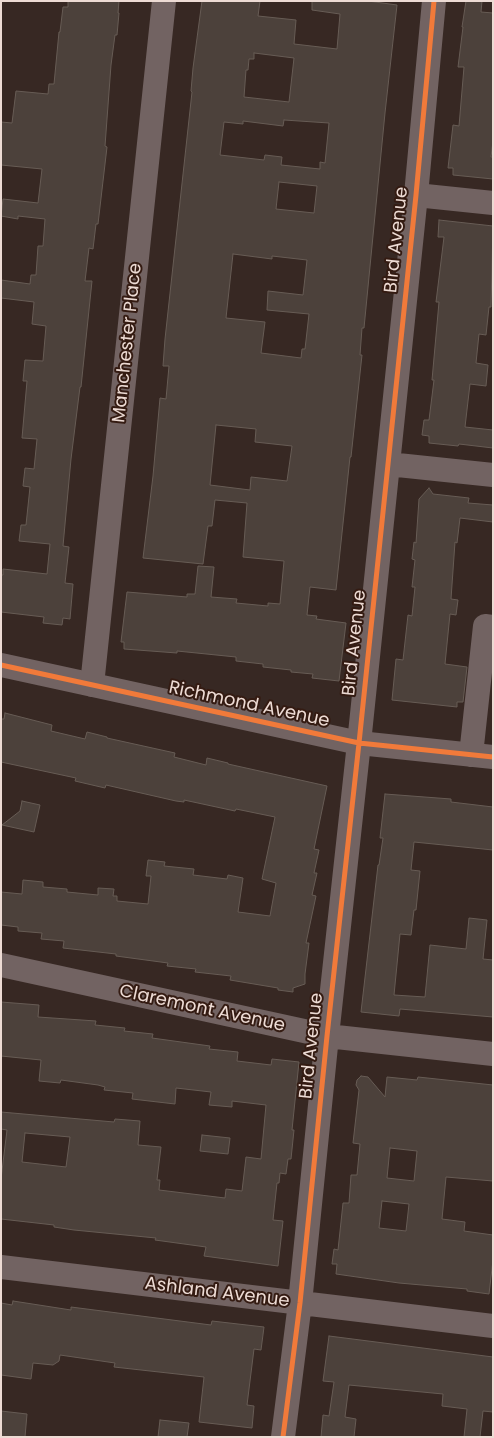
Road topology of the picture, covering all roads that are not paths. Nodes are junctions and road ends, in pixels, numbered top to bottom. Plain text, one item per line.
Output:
1 (164, 1) edge
2 (434, 1) edge
3 (416, 195) junction
4 (493, 203) edge
5 (388, 464) junction
6 (493, 475) edge
7 (493, 627) edge
8 (1, 665) edge
9 (92, 685) junction
10 (359, 743) junction
11 (482, 756) edge
12 (1, 965) edge
13 (327, 1036) junction
14 (493, 1054) edge
15 (1, 1267) edge
16 (300, 1303) junction
17 (493, 1326) edge
18 (283, 1437) edge

1 - 9 street, Manchester Place
2 - 3 street, Bird Avenue
3 - 4 street
3 - 5 street, Bird Avenue
5 - 6 street
5 - 10 street, Bird Avenue
7 - 11 street
8 - 9 street, Richmond Avenue
9 - 10 street, Richmond Avenue
10 - 11 street, Richmond Avenue
10 - 13 street, Bird Avenue
12 - 13 street, Claremont Avenue
13 - 14 street, Claremont Avenue
13 - 16 street, Bird Avenue
15 - 16 street, Ashland Avenue
16 - 17 street, Ashland Avenue
16 - 18 street, Bird Avenue

